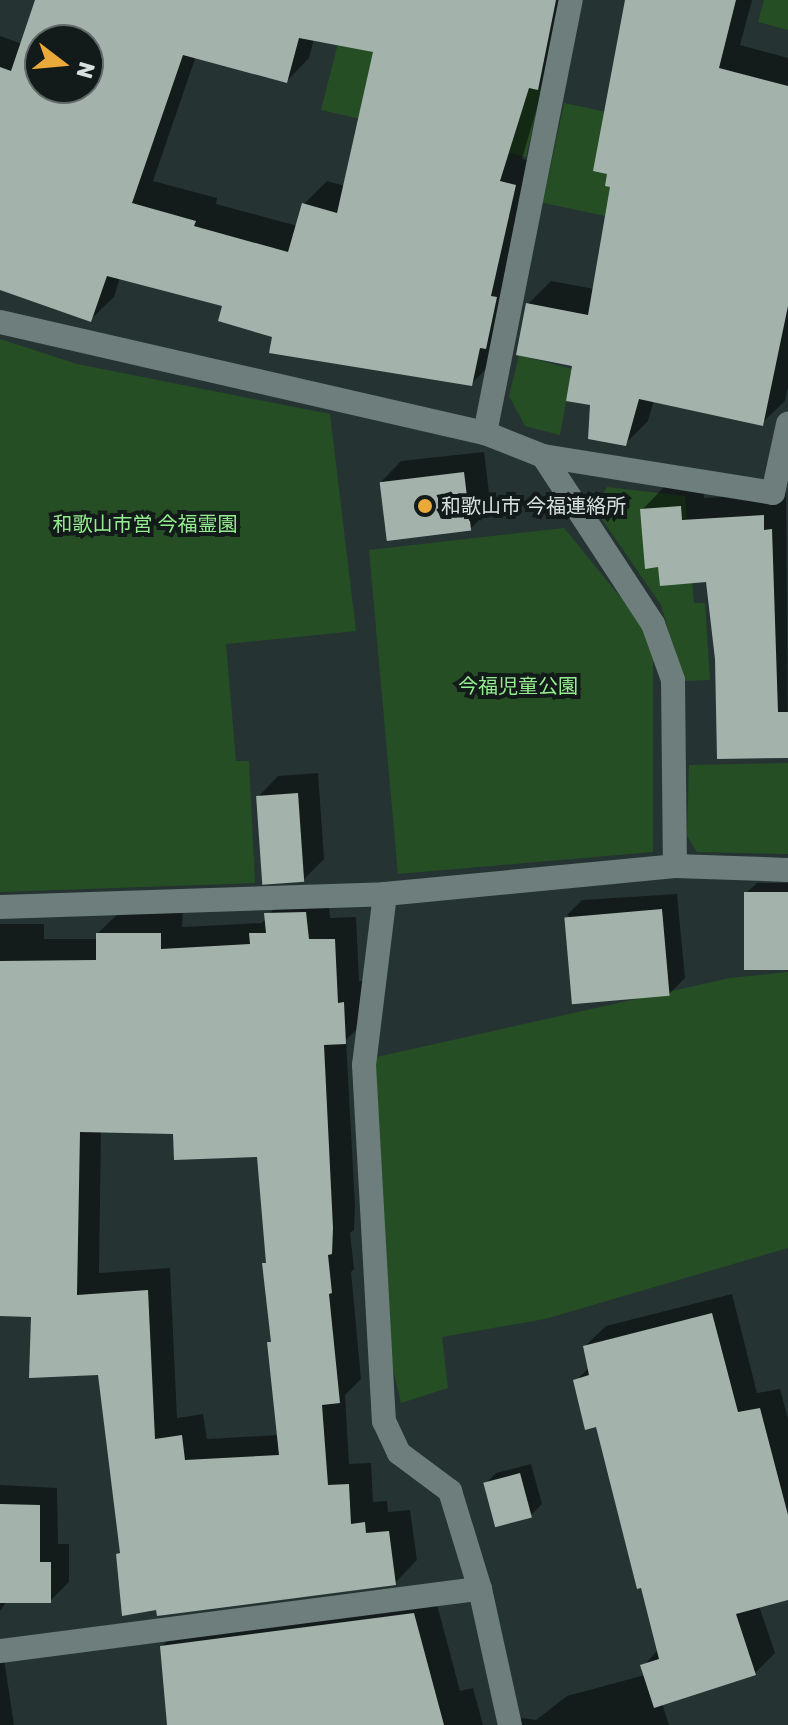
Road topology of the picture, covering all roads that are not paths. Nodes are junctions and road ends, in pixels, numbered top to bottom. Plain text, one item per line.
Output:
1 (571, 0) edge
2 (0, 322) edge
3 (788, 424) edge
4 (485, 433) junction
5 (543, 456) junction
6 (675, 866) junction
7 (788, 870) edge
8 (385, 894) junction
9 (0, 907) edge
10 (480, 1589) junction
11 (0, 1651) edge
12 (510, 1725) edge

1 - 4 street
2 - 4 street
3 - 5 street
4 - 5 street
5 - 6 street
6 - 7 street
6 - 8 street
8 - 9 street
8 - 10 street
10 - 11 street
10 - 12 street

